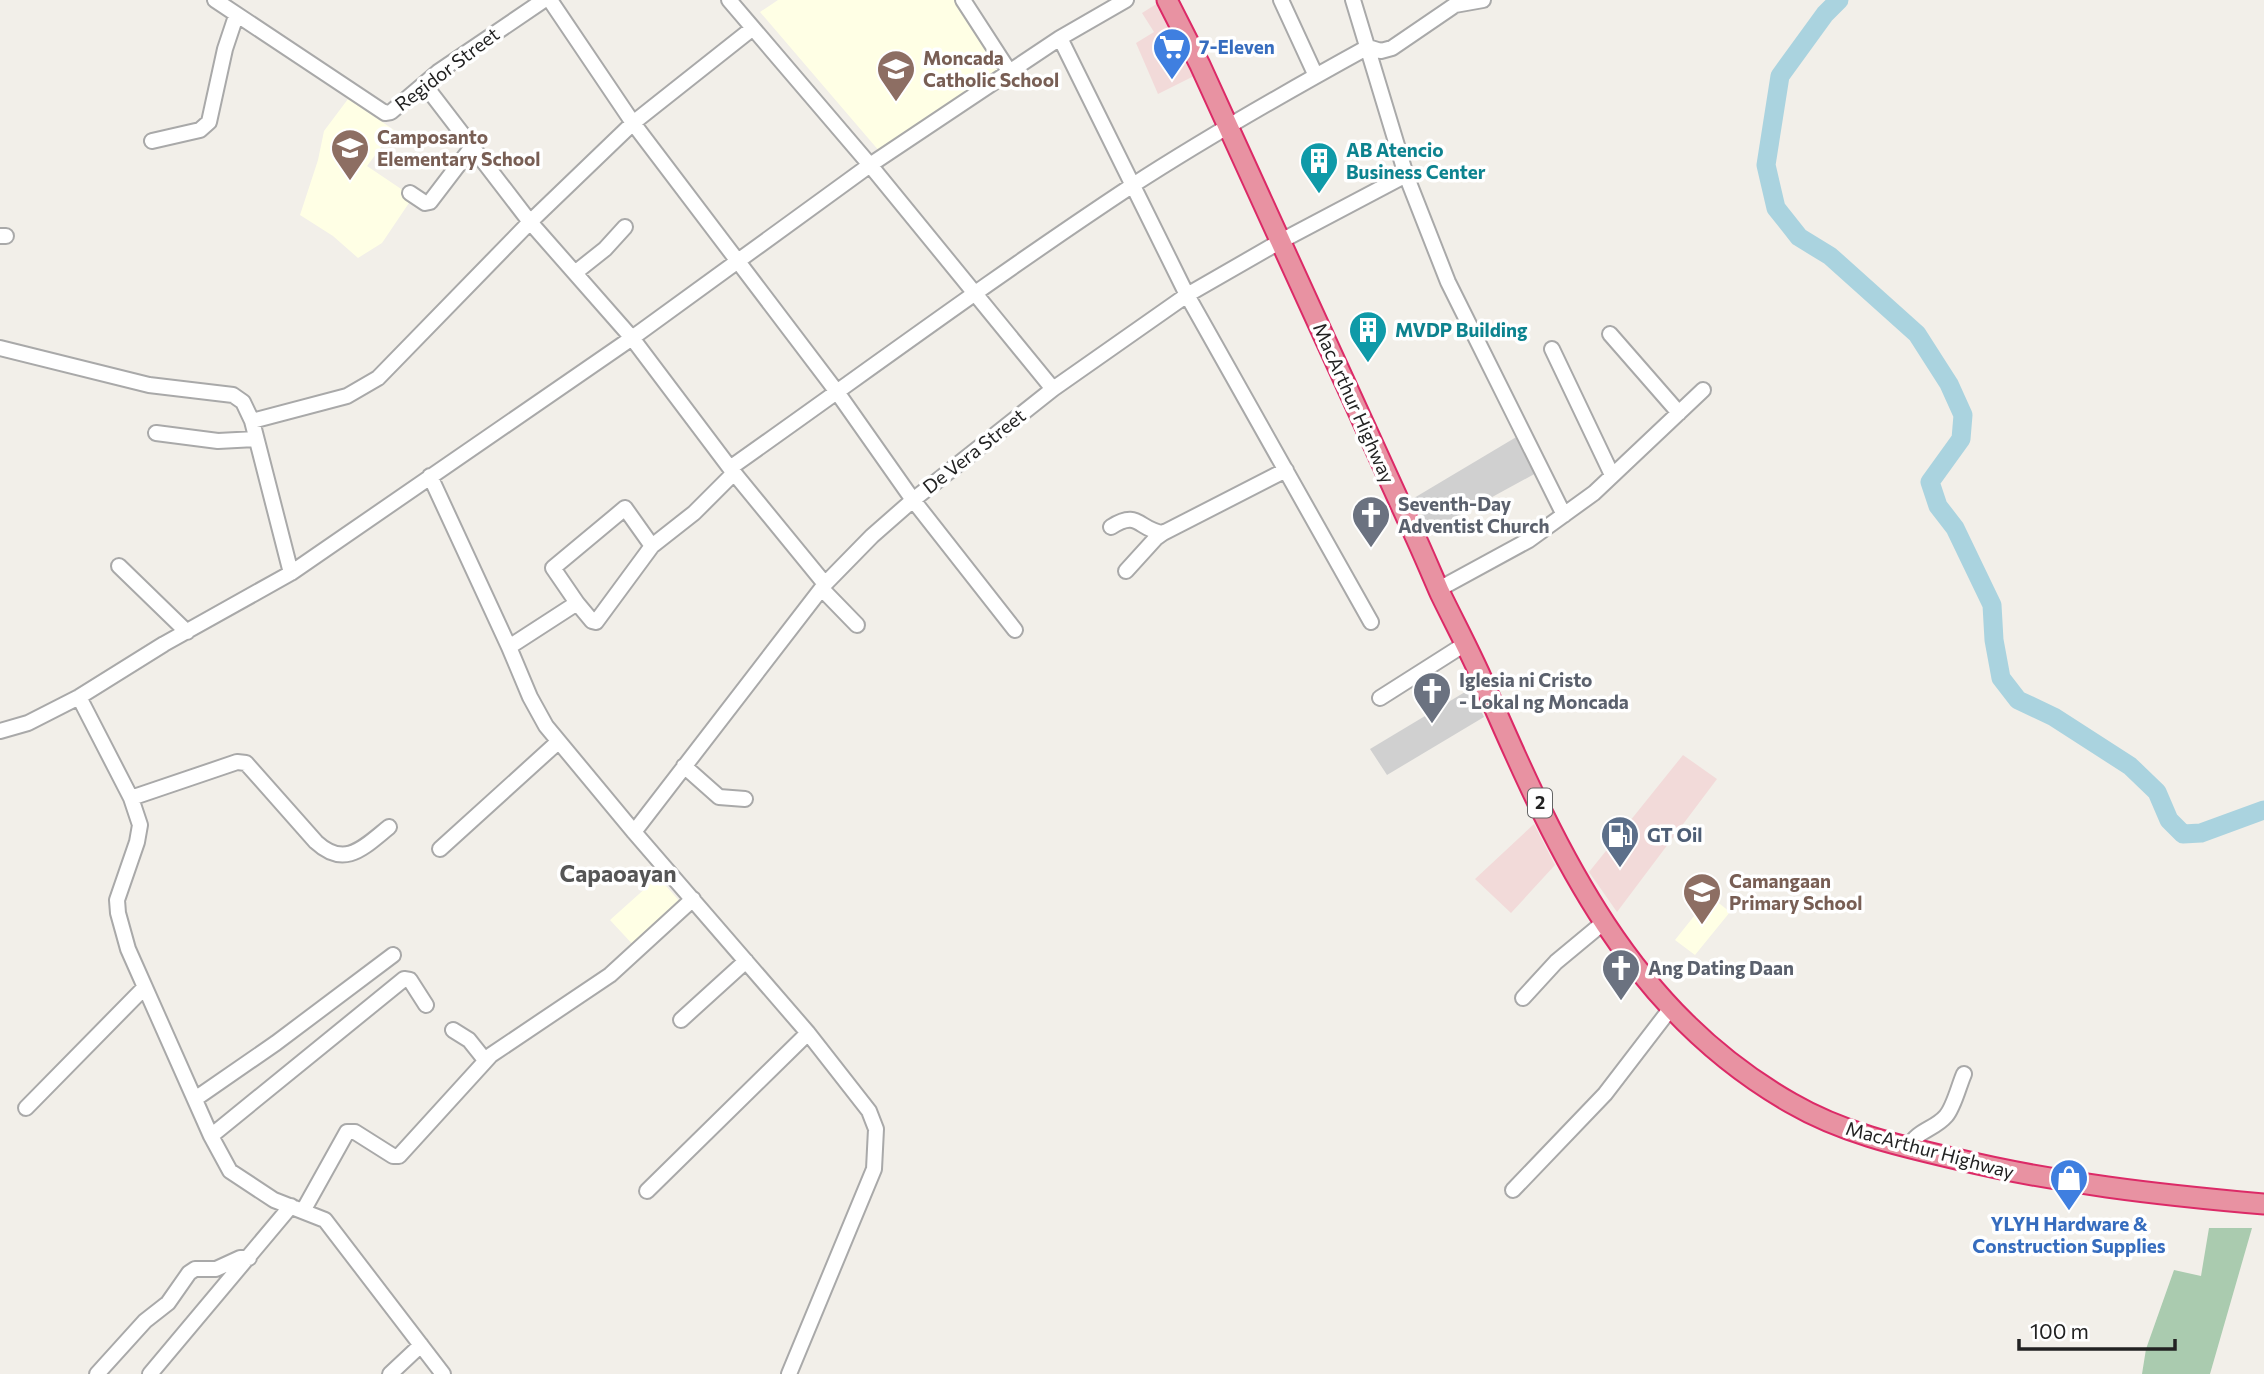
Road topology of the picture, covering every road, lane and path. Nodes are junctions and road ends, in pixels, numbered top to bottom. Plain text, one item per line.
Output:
1 (215, 0) edge
2 (544, 0) edge
3 (550, 0) edge
4 (729, 0) edge
5 (963, 0) edge
6 (1126, 0) edge
7 (1167, 0) edge
8 (1281, 0) edge
9 (1353, 0) edge
10 (1483, 0) edge
11 (236, 16) junction
12 (753, 28) junction
13 (1060, 37) junction
14 (1368, 47) junction
15 (1009, 71) junction
16 (1316, 76) junction
17 (424, 84) junction
18 (633, 124) junction
19 (1229, 128) junction
20 (152, 141) dead end
21 (472, 147) junction
22 (870, 165) junction
23 (1406, 175) junction
24 (1132, 186) junction
25 (410, 193) dead end
26 (530, 222) junction
27 (625, 227) dead end
28 (1281, 241) junction
29 (739, 261) junction
30 (576, 272) junction
31 (975, 293) junction
32 (1187, 295) junction
33 (1610, 334) dead end
34 (632, 338) junction
35 (0, 348) edge
36 (1552, 349) dead end
37 (1053, 389) junction
38 (1703, 390) dead end
39 (837, 392) junction
40 (1679, 413) junction
41 (252, 421) junction
42 (156, 433) dead end
43 (256, 439) junction
44 (1286, 470) junction
45 (732, 471) junction
46 (1612, 475) junction
47 (430, 476) junction
48 (913, 500) junction
49 (1564, 515) junction
50 (1111, 527) dead end
51 (1163, 533) junction
52 (652, 547) junction
53 (119, 566) dead end
54 (1126, 571) dead end
55 (291, 573) junction
56 (824, 587) junction
57 (1439, 589) junction
58 (577, 603) junction
59 (1371, 622) dead end
60 (857, 625) dead end
61 (1015, 630) dead end
62 (187, 632) junction
63 (1465, 644) junction
64 (509, 647) junction
65 (79, 697) junction
66 (1380, 698) dead end
67 (0, 731) edge
68 (558, 741) junction
69 (684, 766) junction
70 (131, 798) junction
71 (745, 799) dead end
72 (389, 827) dead end
73 (634, 832) junction
74 (440, 849) dead end
75 (693, 899) junction
76 (1604, 922) junction
77 (393, 955) dead end
78 (747, 961) junction
79 (145, 987) junction
80 (1523, 998) dead end
81 (426, 1004) dead end
82 (1671, 1008) junction
83 (681, 1020) dead end
84 (453, 1030) dead end
85 (808, 1033) junction
86 (485, 1060) junction
87 (1965, 1074) dead end
88 (195, 1099) junction
89 (26, 1108) dead end
90 (211, 1136) junction
91 (1908, 1148) junction
92 (1513, 1190) dead end
93 (647, 1191) dead end
94 (2264, 1204) edge
95 (297, 1209) junction
96 (248, 1258) junction
97 (421, 1345) junction
98 (97, 1374) edge
99 (150, 1374) edge
100 (390, 1374) edge
101 (443, 1374) edge
102 (789, 1374) edge

1 - 11 street
2 - 17 street, Regidor Street
3 - 18 street
4 - 12 street
5 - 15 street
6 - 13 street
7 - 19 highway, MacArthur Highway / 2
8 - 16 street
9 - 14 street
10 - 14 street
11 - 17 street, Regidor Street
11 - 20 street
12 - 18 street
12 - 22 street
13 - 15 street
13 - 24 street
14 - 16 street
14 - 23 street
15 - 22 street
16 - 19 street
17 - 21 street
18 - 26 street
18 - 29 street
19 - 24 street
19 - 28 highway, MacArthur Highway / 2
21 - 25 street
21 - 26 street
22 - 29 street
22 - 31 street
23 - 28 street, De Vera Street
23 - 49 street
24 - 31 street
24 - 32 street
26 - 30 street
26 - 41 street
27 - 30 street
28 - 32 street, De Vera Street
28 - 57 highway, MacArthur Highway / 2
29 - 34 street
29 - 39 street
30 - 34 street
31 - 37 street
31 - 39 street
32 - 37 street, De Vera Street
32 - 44 street
33 - 40 street
34 - 45 street
34 - 47 street
35 - 41 street
36 - 46 street
37 - 48 street, De Vera Street
38 - 40 street
39 - 45 street
39 - 48 street
40 - 46 street
41 - 43 street
42 - 43 street
43 - 55 street
44 - 51 street
44 - 59 street
45 - 52 street
45 - 56 street
46 - 49 street
47 - 55 street
47 - 64 street
48 - 56 street, De Vera Street
48 - 61 street
49 - 57 street
50 - 51 street
51 - 54 street
52 - 58 street
52 - 58 street
53 - 62 street
55 - 62 street
56 - 60 street
56 - 69 street, De Vera Street
57 - 63 highway, MacArthur Highway / 2
58 - 64 street
62 - 65 street
63 - 66 street
63 - 76 highway, MacArthur Highway / 2
64 - 68 street
65 - 67 street
65 - 70 street
68 - 73 street
68 - 74 street
69 - 71 street
69 - 73 street, De Vera Street
70 - 72 street
70 - 79 street
73 - 75 street
75 - 78 street
75 - 86 street
76 - 80 street
76 - 82 highway, MacArthur Highway / 2
77 - 88 street
78 - 83 street
78 - 85 street
79 - 88 street
79 - 89 street
81 - 90 street
82 - 91 highway, MacArthur Highway / 2
82 - 92 street
84 - 86 street
85 - 93 street
85 - 102 street
86 - 95 street
87 - 91 street
88 - 90 street
90 - 95 street
91 - 94 highway, MacArthur Highway / 2
95 - 96 street
95 - 97 street
96 - 98 street
96 - 99 street
97 - 100 street
97 - 101 street

